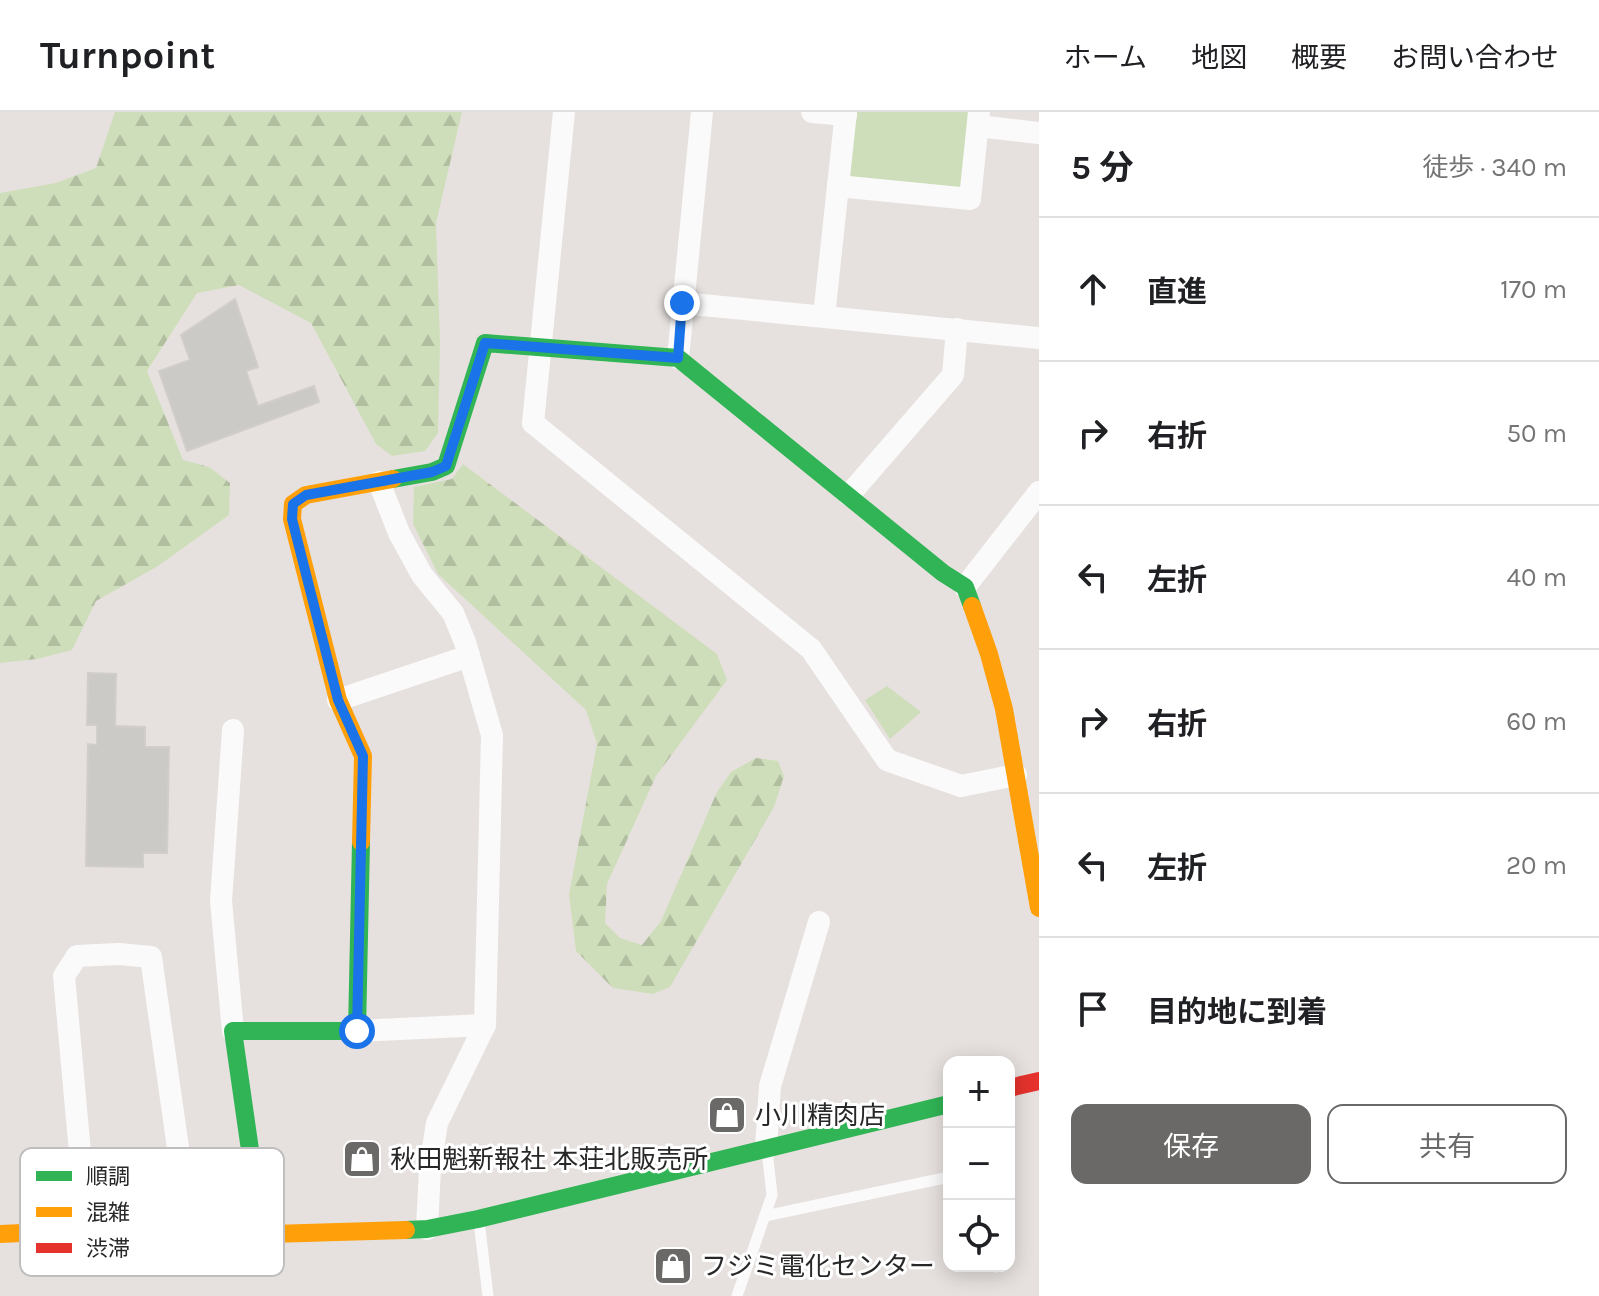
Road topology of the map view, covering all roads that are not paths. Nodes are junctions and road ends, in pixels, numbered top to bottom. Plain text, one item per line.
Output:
1 (564, 112) edge
2 (702, 112) edge
3 (812, 112) edge
4 (846, 114) edge
5 (978, 119) edge
6 (1039, 133) edge
7 (838, 186) junction
8 (682, 303) junction
9 (824, 316) junction
10 (957, 329) junction
11 (1039, 338) edge
12 (541, 348) junction
13 (678, 358) junction
14 (379, 482) junction
15 (1039, 492) edge
16 (849, 495) junction
17 (965, 587) junction
18 (469, 656) junction
19 (338, 700) junction
20 (233, 730) dead end
21 (1016, 775) junction
22 (1039, 908) edge
23 (819, 922) dead end
24 (485, 1025) junction
25 (233, 1031) junction
26 (357, 1031) junction
27 (1039, 1081) edge
28 (1015, 1087) edge
29 (943, 1105) edge
30 (80, 1148) edge
31 (178, 1148) edge
32 (250, 1148) edge
33 (766, 1149) junction
34 (943, 1178) edge
35 (765, 1216) junction
36 (478, 1219) junction
37 (427, 1229) junction
38 (20, 1233) edge
39 (284, 1233) edge
40 (0, 1234) edge
41 (488, 1296) edge
42 (737, 1296) edge

1 - 12 street
2 - 8 street
3 - 4 street
4 - 7 street
5 - 6 street
5 - 7 street
7 - 9 street
8 - 9 street
8 - 13 street
9 - 10 street
10 - 11 street
10 - 16 street
12 - 13 street
12 - 14 street
12 - 21 street
13 - 16 street
14 - 18 street
14 - 19 street
15 - 17 street
16 - 17 street
17 - 21 street
18 - 19 street
18 - 24 street
19 - 26 street
20 - 25 street
21 - 22 street
23 - 33 street
24 - 26 street
24 - 37 street
25 - 26 street
25 - 32 street
27 - 28 street
29 - 33 street
30 - 31 street
33 - 35 lane
33 - 36 street
34 - 35 lane
35 - 42 lane
36 - 37 street
36 - 41 lane
37 - 39 street
38 - 40 street

